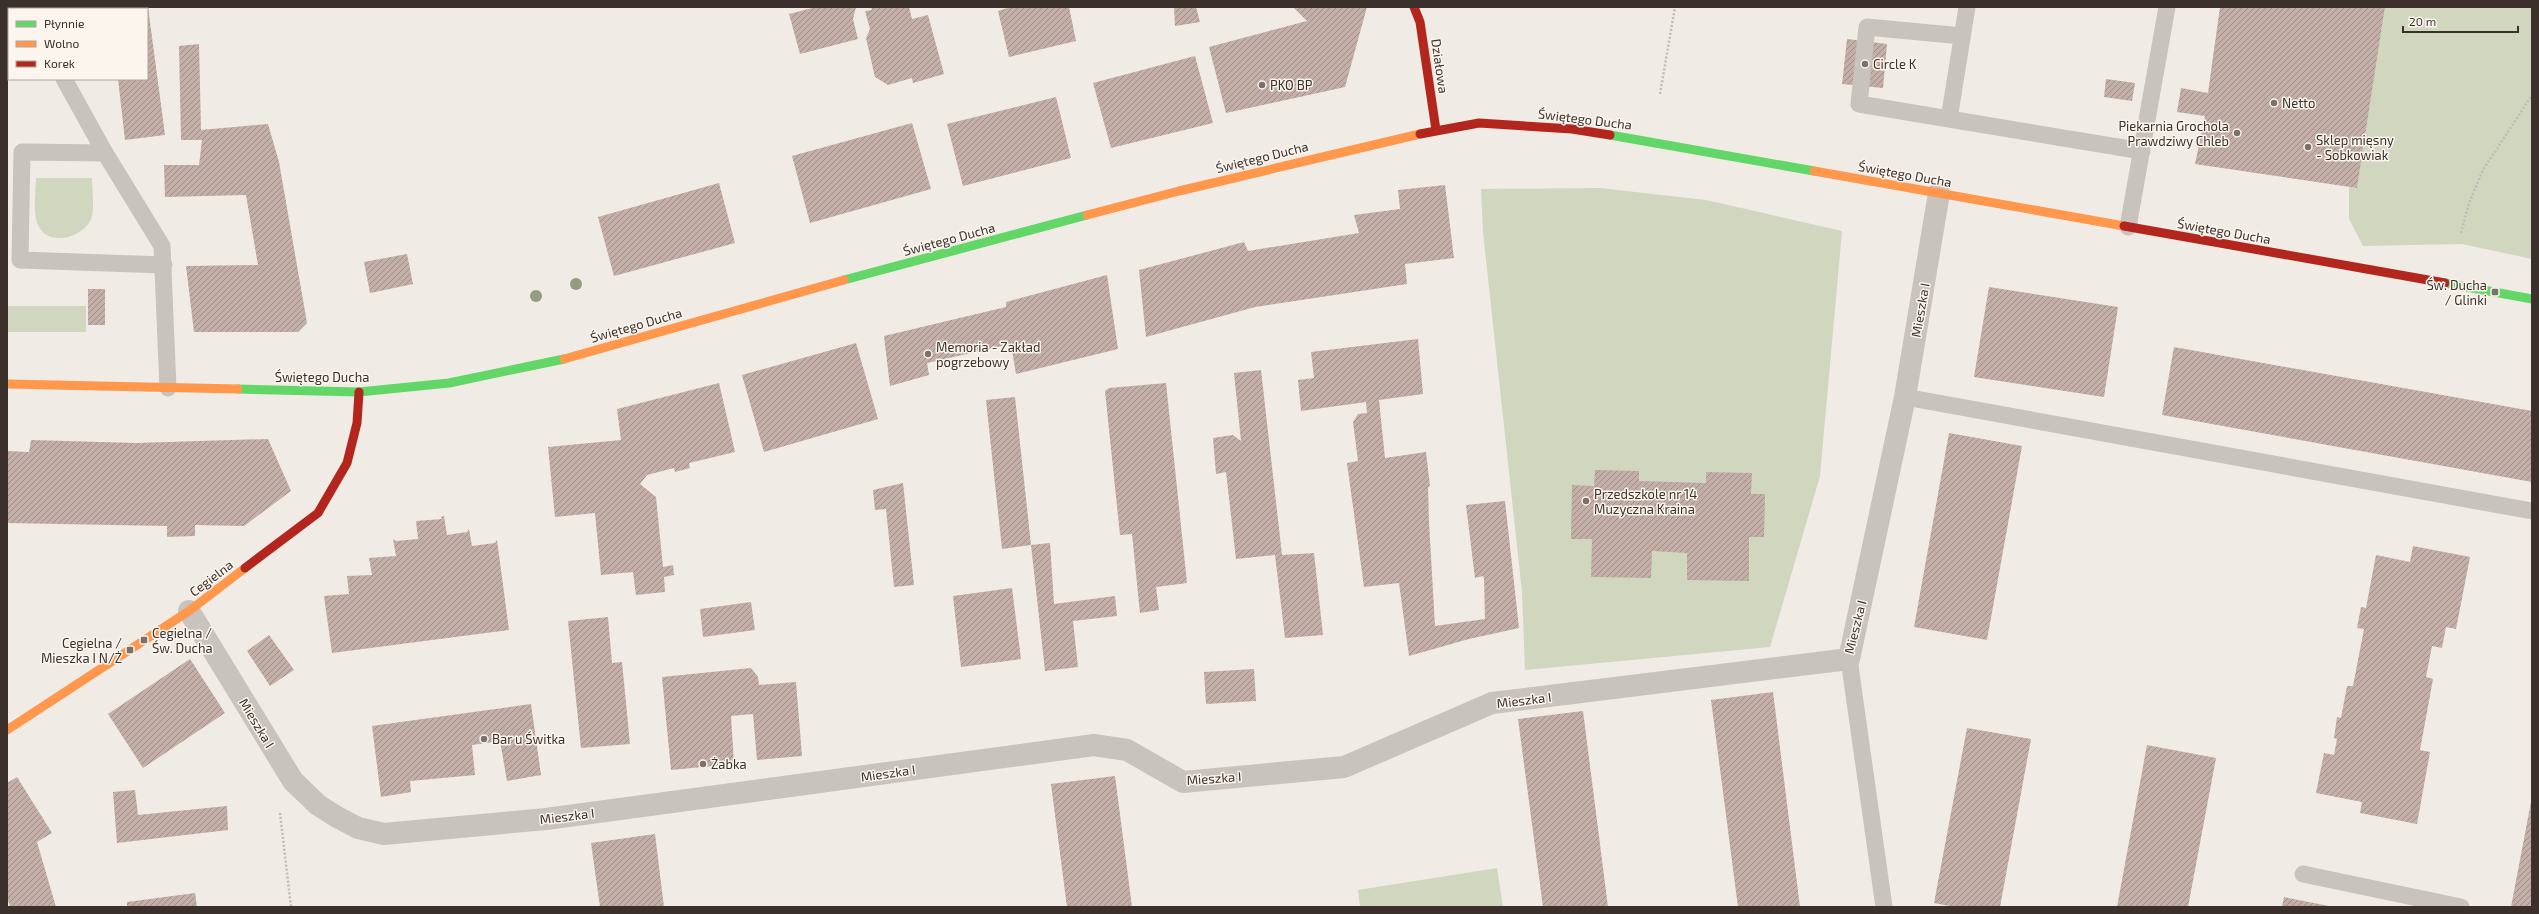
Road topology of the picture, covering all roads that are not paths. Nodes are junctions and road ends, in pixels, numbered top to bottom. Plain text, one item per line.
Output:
1 (1414, 7) edge
2 (1967, 7) edge
3 (2167, 7) edge
4 (1962, 36) junction
5 (65, 80) edge
6 (1949, 119) junction
7 (1436, 130) junction
8 (2142, 151) junction
9 (105, 153) junction
10 (1939, 193) junction
11 (2128, 227) junction
12 (164, 265) junction
13 (2532, 299) edge
14 (7, 384) edge
15 (168, 388) junction
16 (359, 392) junction
17 (1905, 397) junction
18 (2532, 511) edge
19 (189, 611) junction
20 (1850, 659) junction
21 (7, 730) edge
22 (2303, 874) dead end
23 (1884, 907) edge
24 (2461, 907) edge

1 - 7 street, Działowa
2 - 4 lane
3 - 8 lane
4 - 6 lane
4 - 6 lane
5 - 9 lane
6 - 8 lane
7 - 10 street, Świętego Ducha
7 - 16 street, Świętego Ducha
8 - 11 lane
9 - 12 lane
9 - 12 lane
10 - 11 street, Świętego Ducha
10 - 17 street, Mieszka I
11 - 13 street, Świętego Ducha
12 - 15 lane
14 - 15 street, Świętego Ducha
15 - 16 street, Świętego Ducha
16 - 19 street, Cegielna
17 - 18 lane
17 - 20 street, Mieszka I
19 - 20 street, Mieszka I
19 - 21 street, Cegielna
20 - 23 lane
22 - 24 lane

